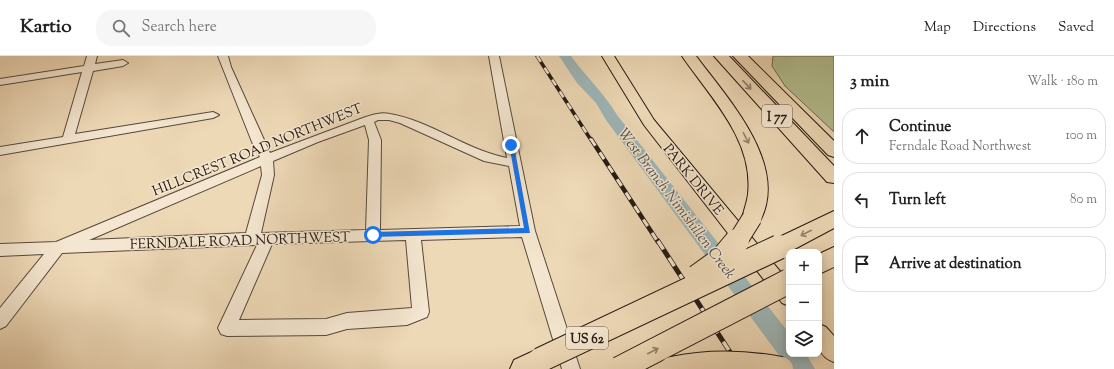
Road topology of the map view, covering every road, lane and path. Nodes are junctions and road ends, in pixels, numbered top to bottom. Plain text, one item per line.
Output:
1 (92, 56) edge
2 (223, 56) edge
3 (494, 56) edge
4 (608, 56) edge
5 (683, 56) edge
6 (689, 56) edge
7 (721, 56) edge
8 (740, 56) edge
9 (762, 56) edge
10 (124, 63) dead end
11 (89, 69) junction
12 (0, 82) edge
13 (708, 83) junction
14 (213, 114) dead end
15 (366, 120) junction
16 (68, 139) junction
17 (834, 142) edge
18 (0, 151) edge
19 (834, 151) edge
20 (267, 158) junction
21 (514, 163) junction
22 (834, 177) edge
23 (834, 219) edge
24 (528, 231) junction
25 (413, 233) junction
26 (373, 235) junction
27 (259, 238) junction
28 (58, 246) junction
29 (0, 250) edge
30 (834, 256) edge
31 (822, 263) edge
32 (786, 283) edge
33 (786, 293) edge
34 (634, 315) junction
35 (0, 321) edge
36 (822, 338) edge
37 (834, 352) edge
38 (532, 365) edge
39 (571, 369) edge
40 (619, 369) edge
41 (672, 369) edge
42 (781, 369) edge

1 - 11 street
2 - 20 street
3 - 21 street
4 - 33 main road, PARK DRIVE
5 - 13 highway
6 - 13 highway
7 -> 22 highway, I 77
8 - 19 highway, I 77
9 - 17 highway
10 - 11 street
11 - 12 street
11 - 16 street
13 -> 34 highway, bridge
14 - 16 street
15 - 20 street, HILLCREST ROAD NORTHWEST
15 - 21 street, HILLCREST ROAD NORTHWEST
15 - 26 street
16 - 18 street
20 - 27 street
20 - 28 street, HILLCREST ROAD NORTHWEST
21 - 24 street
23 -> 34 highway, bridge
24 - 25 street, FERNDALE ROAD NORTHWEST
24 - 39 street
25 - 26 street, FERNDALE ROAD NORTHWEST
25 - 27 street
26 - 27 street, FERNDALE ROAD NORTHWEST
27 - 28 street, FERNDALE ROAD NORTHWEST
28 - 29 street, FERNDALE ROAD NORTHWEST
28 - 35 street
30 - 31 highway
40 -> 32 highway, bridge
34 - 38 highway, US 62, bridge
36 - 37 main road
41 - 42 highway, bridge

